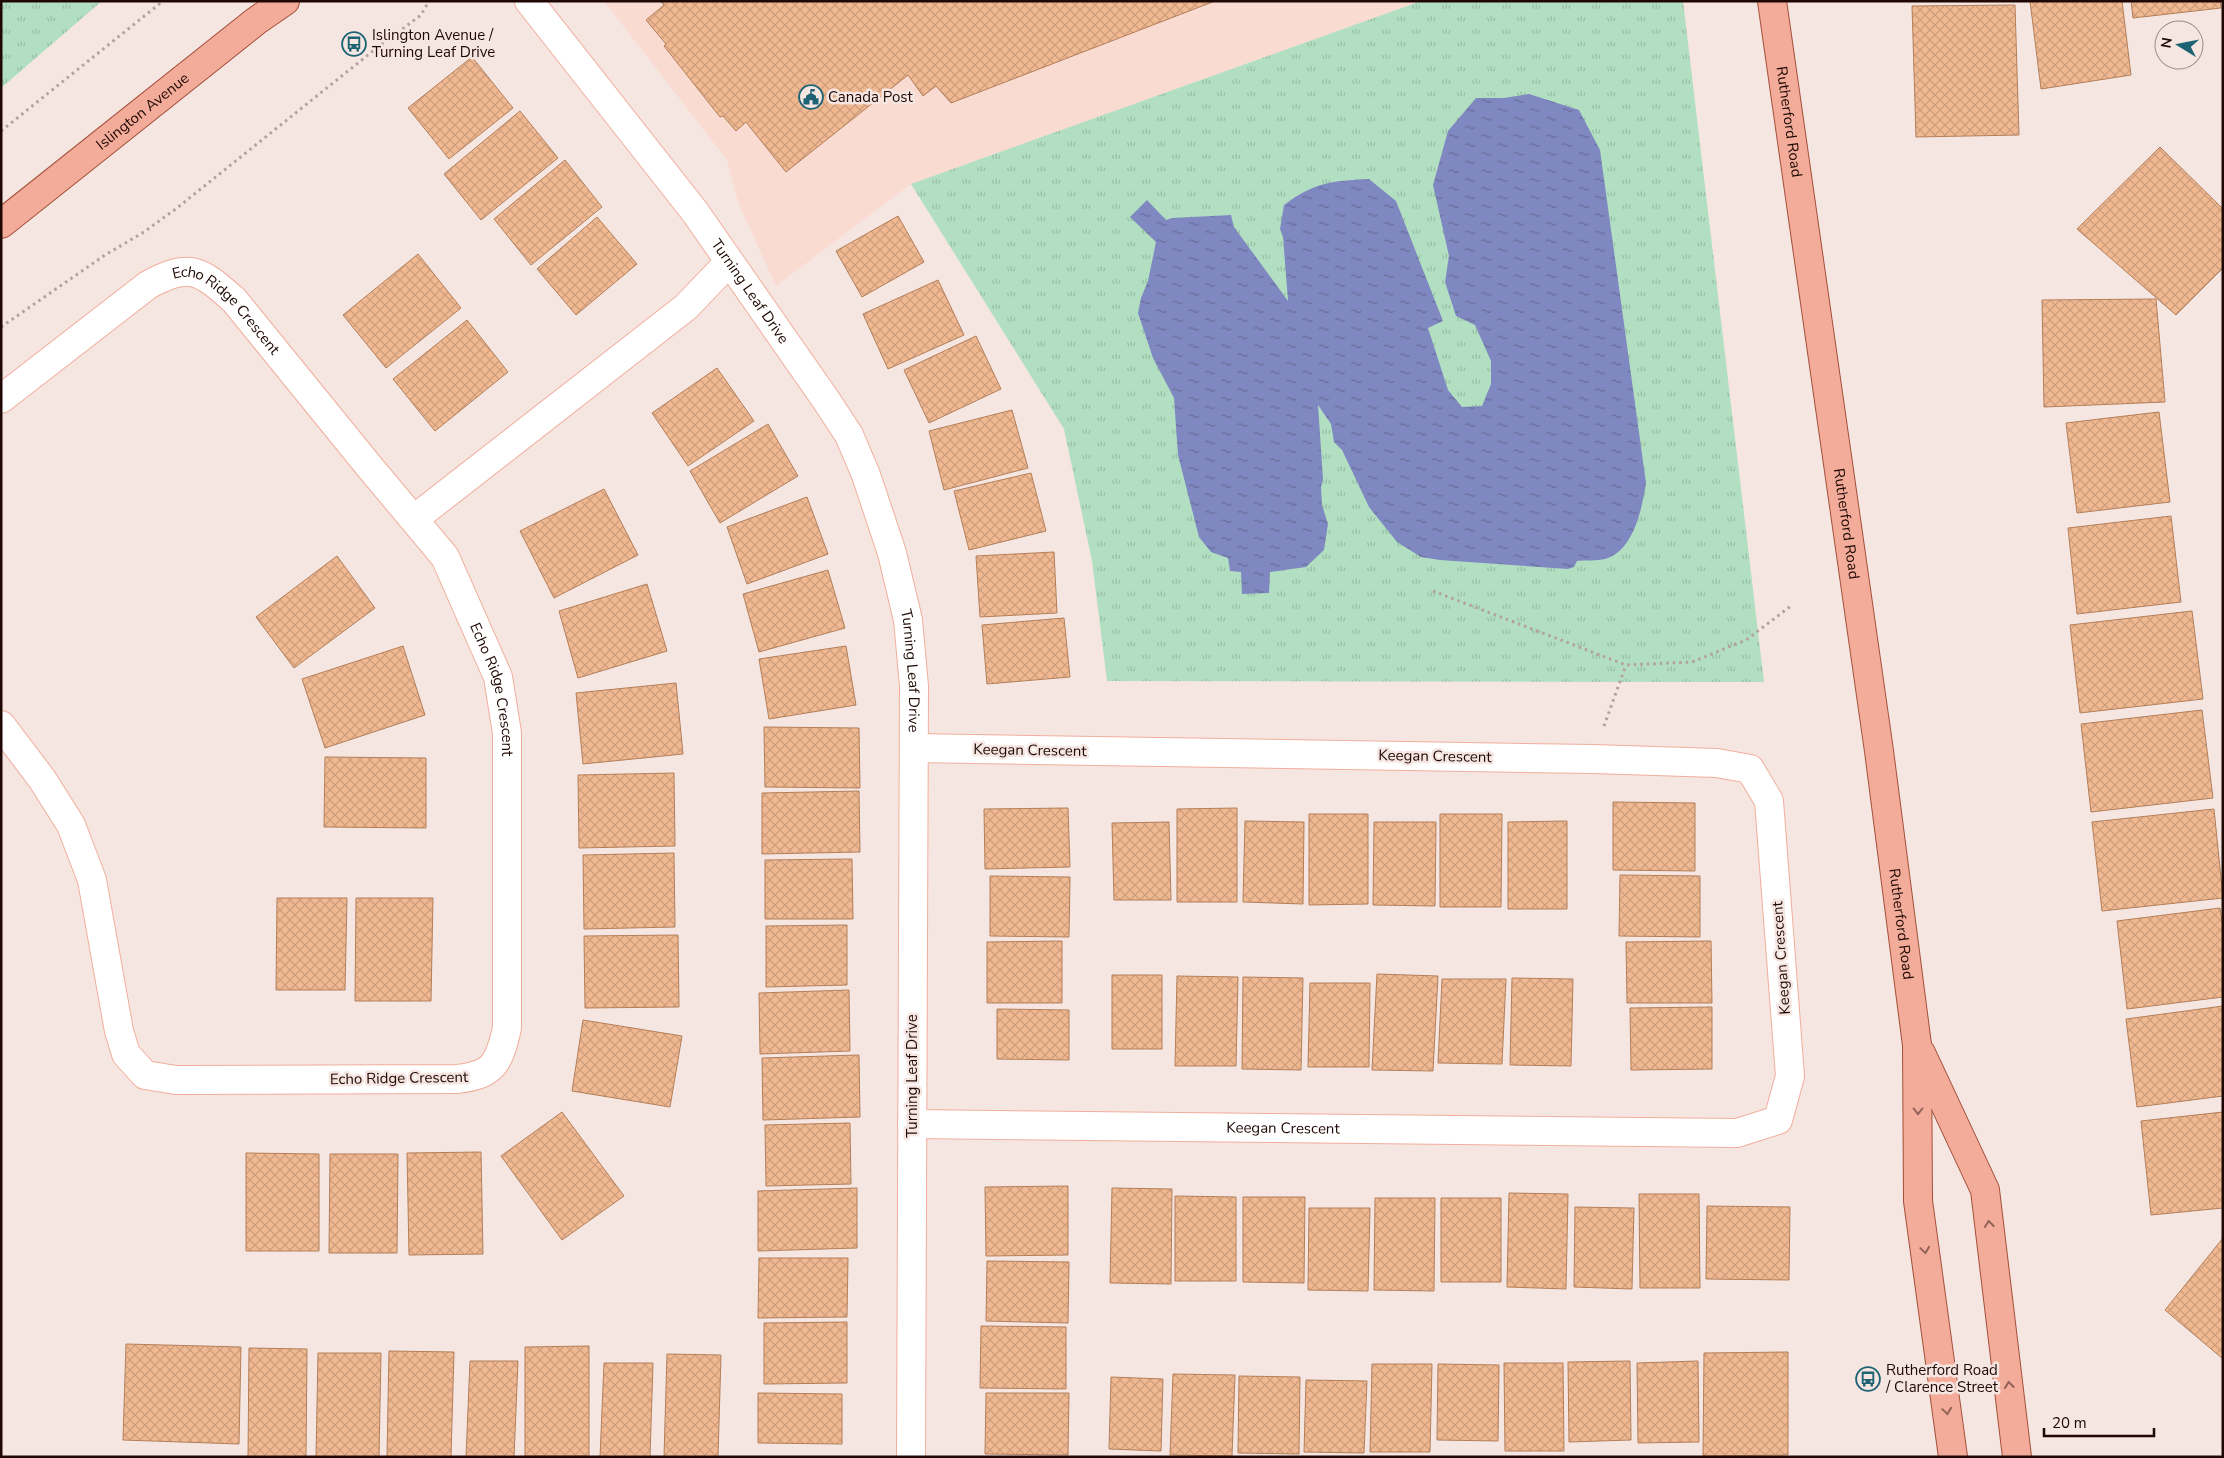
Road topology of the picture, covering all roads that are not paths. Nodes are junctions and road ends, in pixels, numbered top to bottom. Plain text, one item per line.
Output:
1 (285, 1) edge
2 (529, 1) edge
3 (1772, 1) edge
4 (1, 224) edge
5 (729, 262) junction
6 (1, 400) edge
7 (414, 519) junction
8 (1, 725) edge
9 (914, 748) junction
10 (1917, 1045) junction
11 (912, 1124) junction
12 (911, 1457) edge
13 (1953, 1457) edge
14 (2017, 1457) edge

1 - 4 main road, Islington Avenue
2 - 5 street, Turning Leaf Drive
3 - 10 main road, Rutherford Road
5 - 7 street
5 - 9 street, Turning Leaf Drive
6 - 7 street, Echo Ridge Crescent
7 - 8 street, Echo Ridge Crescent
9 - 11 street, Turning Leaf Drive
9 - 11 street, Keegan Crescent
10 -> 13 main road, Rutherford Road
14 -> 10 main road, Rutherford Road
11 - 12 street, Turning Leaf Drive

